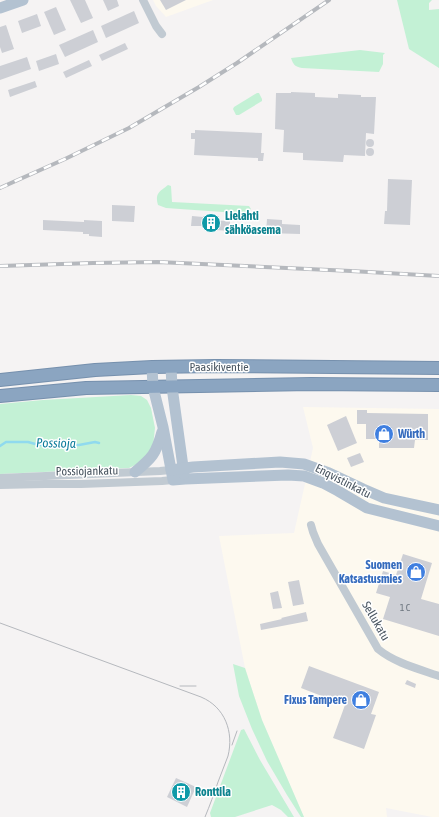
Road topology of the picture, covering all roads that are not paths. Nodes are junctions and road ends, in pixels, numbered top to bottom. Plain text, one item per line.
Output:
1 (23, 0) edge
2 (143, 0) edge
3 (0, 8) edge
4 (162, 34) dead end
5 (152, 367) junction
6 (171, 367) junction
7 (439, 368) edge
8 (0, 380) edge
9 (439, 385) edge
10 (153, 387) junction
11 (172, 387) junction
12 (0, 396) edge
13 (163, 428) junction
14 (135, 472) junction
15 (178, 474) junction
16 (0, 478) edge
17 (0, 486) edge
18 (439, 510) edge
19 (311, 525) dead end
20 (439, 526) edge
21 (439, 676) edge

1 - 3 main road
2 - 4 street
5 - 6 highway, Paasikiventie
5 - 8 highway, Paasikiventie
5 - 10 main road
6 - 7 highway, Paasikiventie
6 - 11 main road
9 - 11 highway, Paasikiventie
10 - 11 highway, Paasikiventie
10 - 12 highway, Paasikiventie
10 - 13 main road
11 - 15 main road
13 - 14 main road
13 - 15 main road
14 - 15 street, Possiojankatu
14 - 16 street, Possiojankatu
15 - 17 street, Possiojankatu
15 - 18 main road, Enqvistinkatu
15 - 20 main road, Enqvistinkatu
19 - 21 street, Sellukatu

